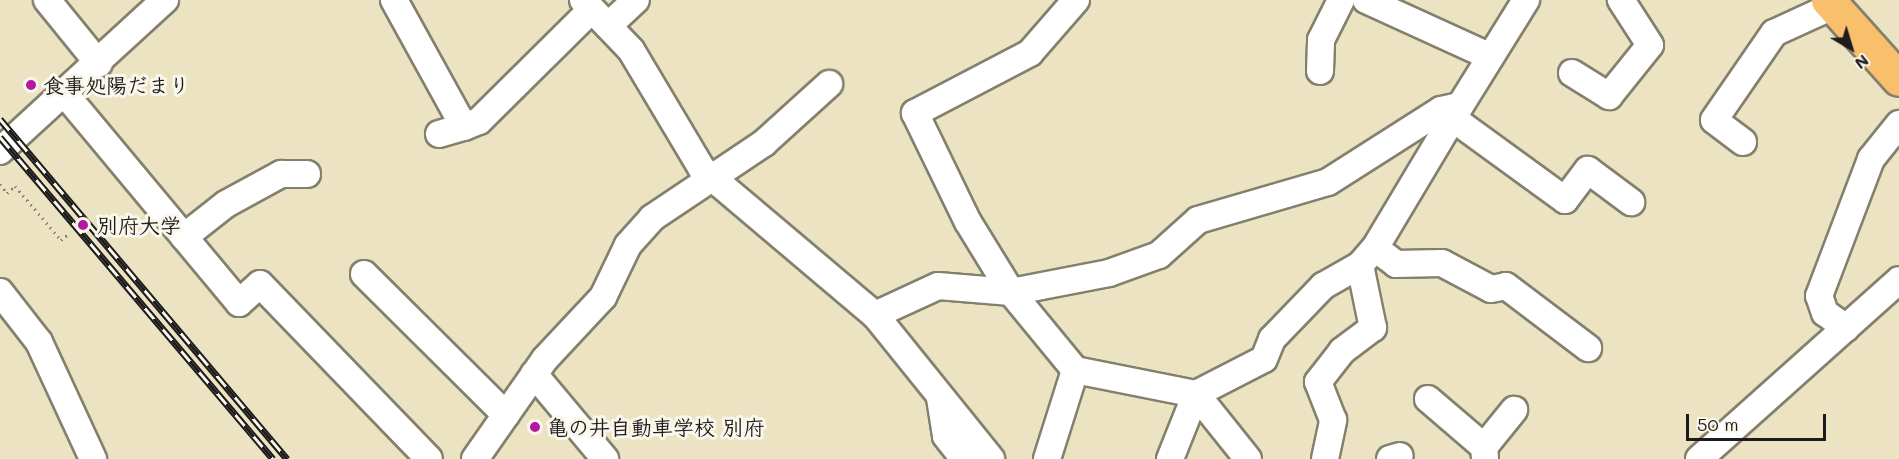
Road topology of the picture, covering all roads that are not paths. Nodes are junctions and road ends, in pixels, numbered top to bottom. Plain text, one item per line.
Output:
1 (47, 0) edge
2 (165, 0) edge
3 (394, 0) edge
4 (636, 0) edge
5 (1076, 0) edge
6 (1341, 0) edge
7 (1366, 0) edge
8 (1526, 0) edge
9 (1621, 0) edge
10 (1831, 3) edge
11 (594, 12) edge
12 (1489, 56) junction
13 (99, 64) junction
14 (1320, 71) dead end
15 (1572, 73) dead end
16 (1899, 79) edge
17 (829, 84) dead end
18 (66, 94) junction
19 (1458, 113) junction
20 (1899, 124) edge
21 (464, 127) junction
22 (439, 134) dead end
23 (1743, 141) dead end
24 (0, 151) edge
25 (307, 174) dead end
26 (710, 178) junction
27 (1631, 202) dead end
28 (184, 237) junction
29 (1367, 257) junction
30 (364, 274) dead end
31 (1899, 280) edge
32 (0, 292) edge
33 (1011, 292) junction
34 (875, 315) junction
35 (1846, 328) junction
36 (1588, 348) dead end
37 (1075, 370) junction
38 (534, 374) junction
39 (1196, 394) junction
40 (940, 398) junction
41 (1428, 399) dead end
42 (1514, 410) dead end
43 (506, 414) junction
44 (1484, 453) edge
45 (93, 459) edge
46 (429, 459) edge
47 (475, 459) edge
48 (605, 459) edge
49 (964, 459) edge
50 (991, 459) edge
51 (1047, 459) edge
52 (1170, 459) edge
53 (1248, 459) edge
54 (1325, 459) edge
55 (1698, 459) edge

1 - 13 street
2 - 13 street
3 - 21 street
4 - 11 street
5 - 33 street
6 - 14 street
7 - 12 street
8 - 12 street
9 - 15 street
10 - 16 main road
10 - 23 street
11 - 21 street
11 - 26 street
12 - 19 street
13 - 18 street
17 - 26 street
18 - 24 street
18 - 28 street
19 - 27 street
19 - 29 street
19 - 33 street
20 - 35 street
21 - 22 street
25 - 28 street
26 - 34 street
26 - 38 street
28 - 46 street
29 - 36 street
29 - 39 street
29 - 54 street
30 - 43 street
31 - 35 street
32 - 45 street
33 - 34 street
33 - 37 street
34 - 40 street
35 - 55 street
37 - 39 street
37 - 51 street
38 - 43 street
38 - 48 street
39 - 52 street
39 - 53 street
40 - 49 street
40 - 50 street
41 - 44 street
42 - 44 street
43 - 47 street

